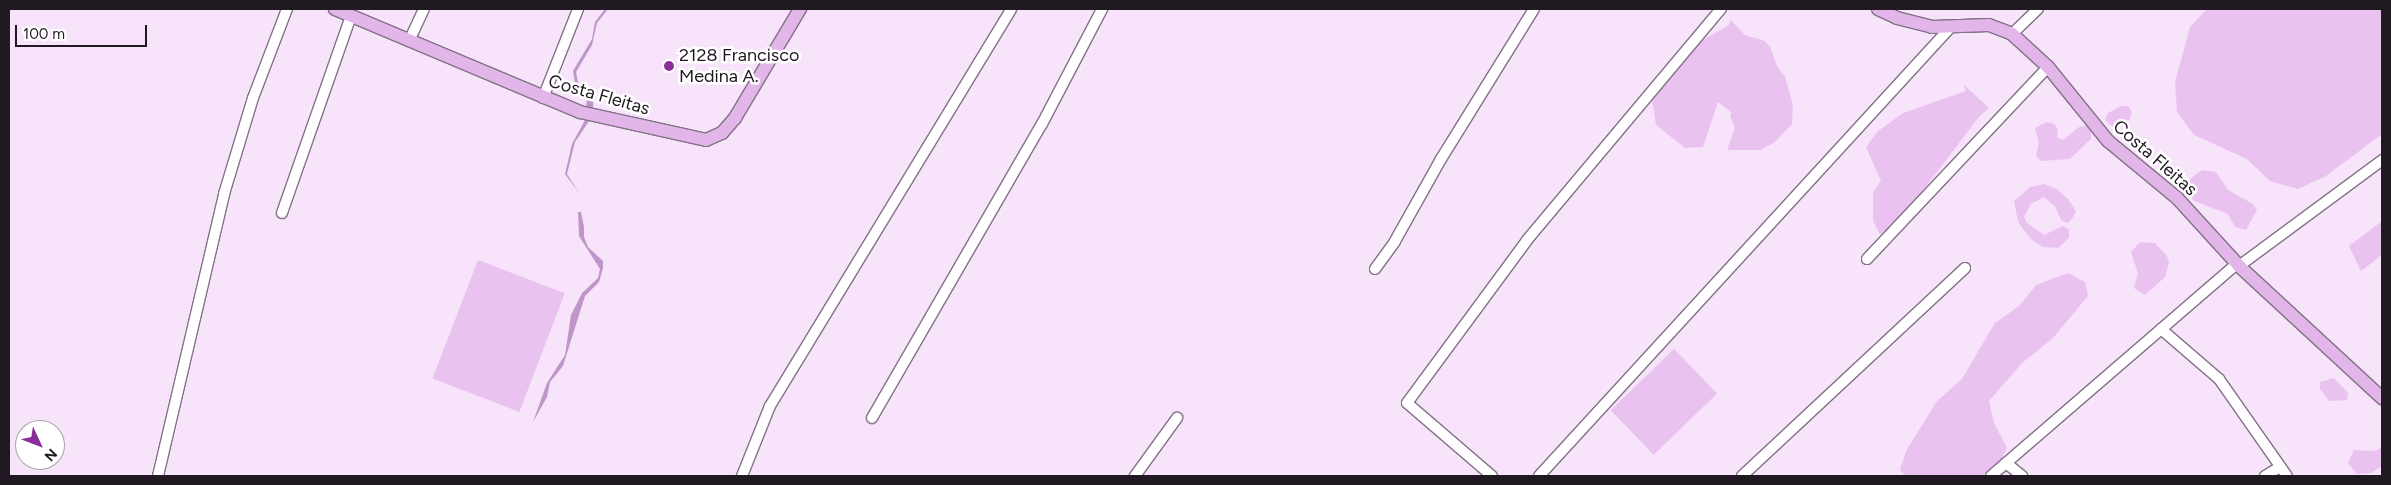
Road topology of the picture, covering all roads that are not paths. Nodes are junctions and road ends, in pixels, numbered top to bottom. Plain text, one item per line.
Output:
1 (287, 9) edge
2 (335, 9) edge
3 (424, 9) edge
4 (578, 9) edge
5 (800, 9) edge
6 (1011, 9) edge
7 (1102, 9) edge
8 (1534, 9) edge
9 (1721, 9) edge
10 (1878, 9) edge
11 (2038, 9) edge
12 (352, 16) junction
13 (1950, 28) junction
14 (2012, 34) junction
15 (409, 41) junction
16 (2048, 67) junction
17 (543, 98) junction
18 (2382, 160) edge
19 (282, 213) dead end
20 (1866, 259) dead end
21 (2238, 265) junction
22 (1965, 268) dead end
23 (1375, 269) dead end
24 (2161, 329) junction
25 (2382, 396) edge
26 (872, 418) dead end
27 (1177, 418) dead end
28 (2006, 463) junction
29 (2280, 467) junction
30 (158, 476) edge
31 (742, 476) edge
32 (1135, 476) edge
33 (1492, 476) edge
34 (1539, 476) edge
35 (1742, 476) edge
36 (1991, 476) edge
37 (2022, 476) edge
38 (2265, 476) edge
39 (2287, 476) edge

1 - 30 street
2 - 12 main road, Costa Fleitas
3 - 15 street
4 - 17 street
5 - 17 main road, Costa Fleitas
6 - 31 street
7 - 26 street
8 - 23 street
9 - 33 street
10 - 13 main road, Costa Fleitas
11 - 14 street
12 - 15 main road, Costa Fleitas
12 - 19 street
13 - 14 main road, Costa Fleitas
13 - 34 street
14 - 16 main road, Costa Fleitas
15 - 17 main road, Costa Fleitas
16 - 20 street
16 - 21 main road, Costa Fleitas
18 - 21 street
21 - 24 street
21 - 25 main road, Costa Fleitas
22 - 35 street
24 - 28 street
24 - 29 street
27 - 32 street
28 - 36 street
28 - 37 street
29 - 38 street
29 - 39 street

